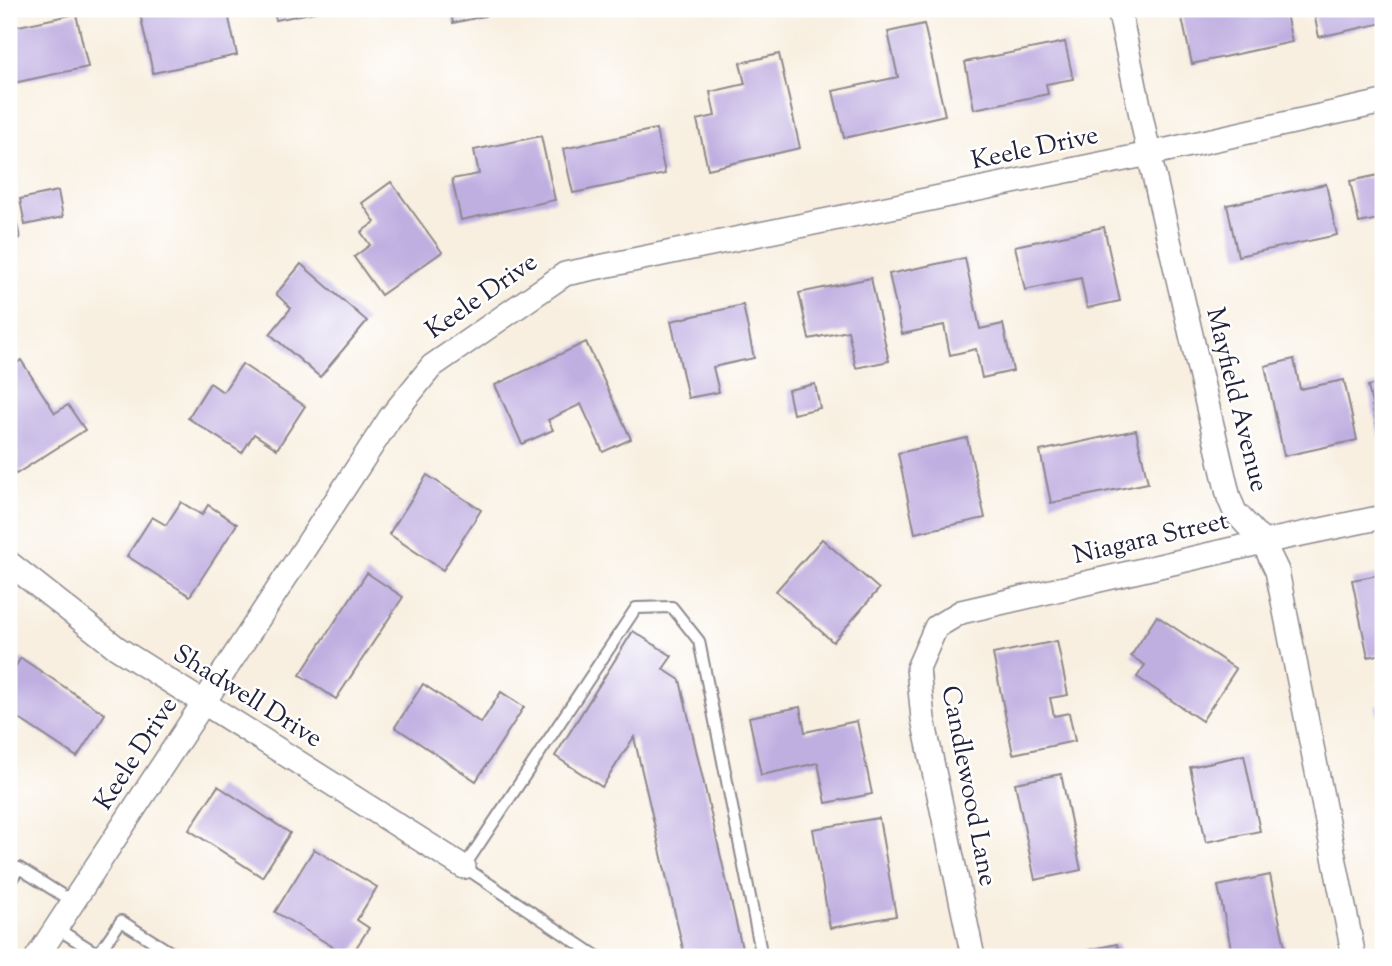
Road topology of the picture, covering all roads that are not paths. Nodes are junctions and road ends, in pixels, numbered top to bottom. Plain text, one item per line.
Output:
1 (1119, 9) edge
2 (1383, 102) edge
3 (1149, 153) junction
4 (1383, 517) edge
5 (1263, 542) junction
6 (9, 563) edge
7 (936, 627) joint
8 (204, 702) junction
9 (9, 860) edge
10 (464, 867) junction
11 (19, 868) junction
12 (9, 883) edge
13 (73, 902) junction
14 (57, 928) junction
15 (99, 956) edge
16 (37, 957) edge
17 (177, 957) edge
18 (598, 957) edge
19 (762, 957) edge
20 (973, 957) edge
21 (1354, 957) edge

1 - 3 street, Mayfield Avenue
2 - 3 street, Keele Drive
3 - 5 street, Mayfield Avenue
3 - 8 street, Keele Drive
4 - 5 street, Niagara Street
5 - 7 street, Niagara Street
5 - 21 street, Mayfield Avenue
6 - 8 street, Shadwell Drive
7 - 20 street, Candlewood Lane
8 - 10 street, Shadwell Drive
8 - 13 street, Keele Drive
9 - 11 lane
10 - 18 lane
10 - 19 lane
11 - 12 lane
11 - 13 lane
13 - 14 street, Keele Drive
14 - 15 lane
14 - 16 street, Keele Drive
15 - 17 lane

